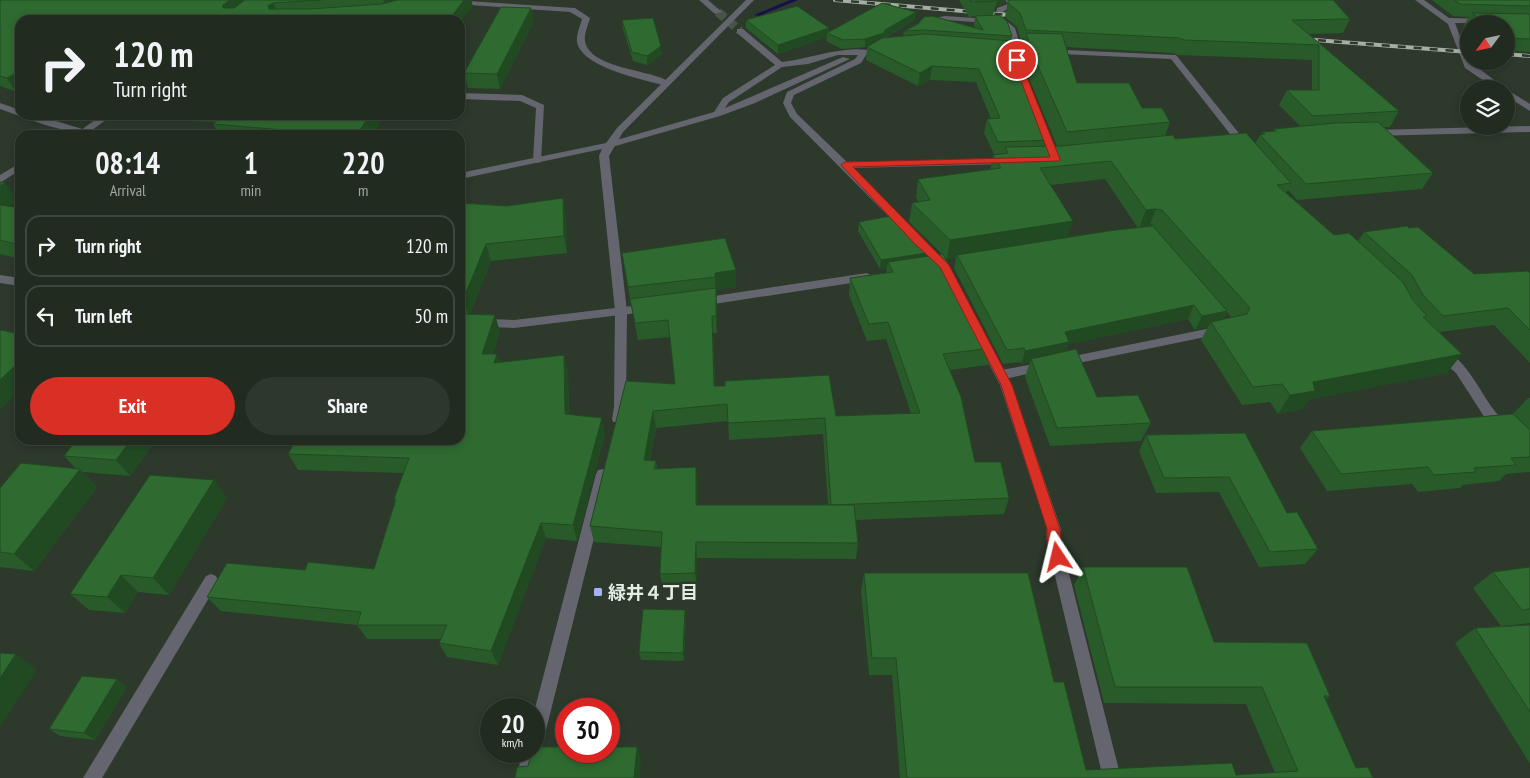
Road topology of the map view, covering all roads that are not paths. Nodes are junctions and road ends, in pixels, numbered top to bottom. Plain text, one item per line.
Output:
1 (703, 0) edge
2 (750, 0) edge
3 (1009, 0) edge
4 (1419, 0) edge
5 (449, 1) edge
6 (718, 12) tunnel mouth
7 (999, 19) junction
8 (1447, 20) junction
9 (1460, 20) edge
10 (922, 21) edge
11 (740, 32) tunnel mouth
12 (988, 48) edge
13 (867, 51) junction
14 (1016, 52) junction
15 (780, 65) junction
16 (1489, 80) edge
17 (667, 84) junction
18 (465, 96) edge
19 (1515, 98) edge
20 (0, 106) edge
21 (1530, 108) edge
22 (15, 111) edge
23 (717, 114) junction
24 (41, 120) edge
25 (101, 120) edge
26 (1530, 129) edge
27 (70, 130) edge
28 (87, 130) edge
29 (1366, 134) edge
30 (609, 145) junction
31 (1249, 156) edge
32 (538, 160) junction
33 (1018, 160) edge
34 (845, 165) junction
35 (15, 170) edge
36 (465, 175) edge
37 (0, 180) edge
38 (911, 234) edge
39 (876, 276) edge
40 (0, 279) edge
41 (15, 281) edge
42 (690, 303) edge
43 (661, 307) edge
44 (622, 311) junction
45 (465, 322) edge
46 (975, 324) edge
47 (1229, 324) edge
48 (1432, 344) edge
49 (1001, 375) junction
50 (616, 426) edge
51 (1510, 434) edge
52 (606, 465) edge
53 (211, 581) dead end
54 (545, 701) edge
55 (529, 763) edge
56 (92, 778) edge
57 (525, 778) edge
58 (1112, 778) edge

1 - 6 street
2 - 17 street
3 - 7 street
4 - 8 street
5 - 17 street
7 - 10 street
7 - 14 street
8 - 9 street
8 - 16 street
11 - 15 street
12 - 14 street
13 - 15 street
13 - 23 street
13 - 34 street
14 - 31 street
15 - 23 street
17 - 30 street
18 - 32 street
19 - 21 street
20 - 22 street
23 - 30 street
24 - 27 street
25 - 28 street
26 - 29 street
30 - 32 street
30 - 44 street
32 - 36 street
33 - 34 street
34 - 38 street
35 - 37 street
39 - 42 street
40 - 41 street
43 - 44 street
44 - 45 street
44 - 50 street
46 - 49 street
47 - 49 street
48 - 51 street
49 - 58 street
52 - 54 street
53 - 56 street
55 - 57 street

